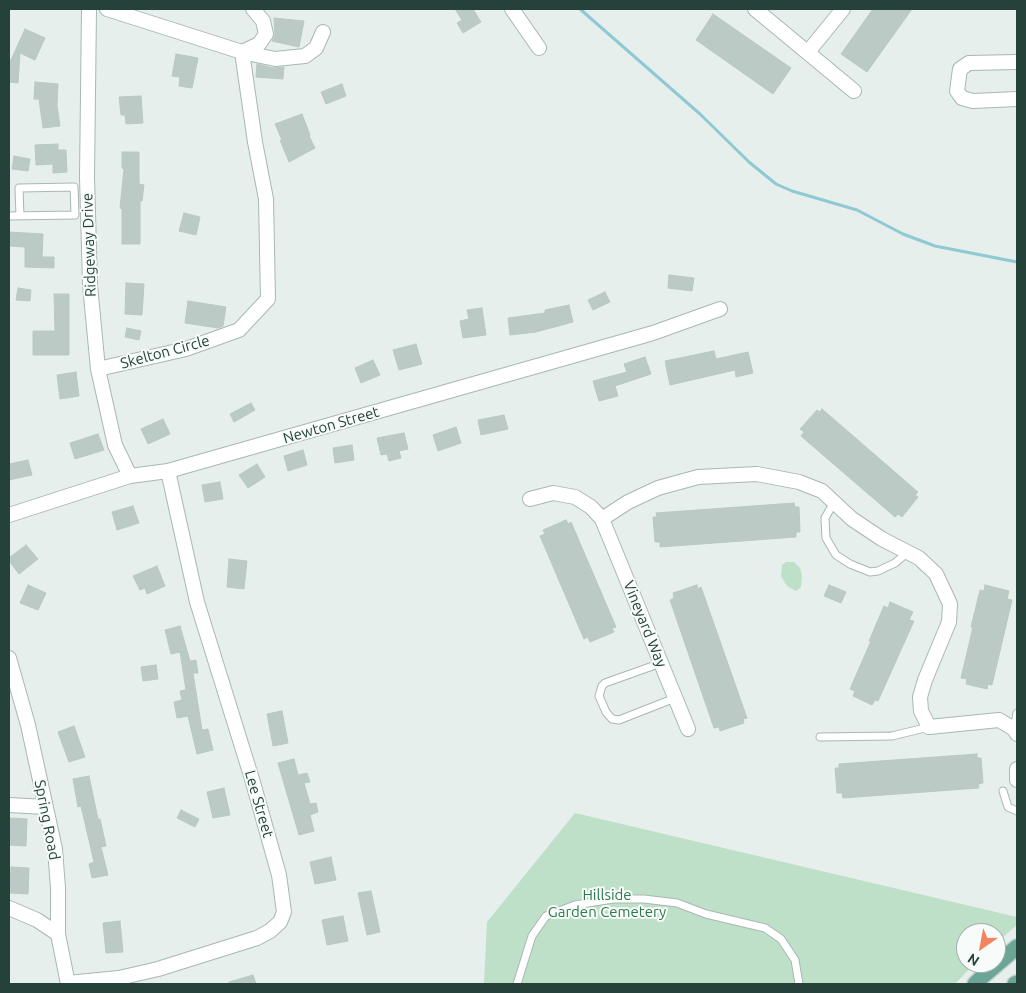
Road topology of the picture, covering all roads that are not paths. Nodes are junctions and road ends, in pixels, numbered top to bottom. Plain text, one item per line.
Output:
1 (89, 9) edge
2 (107, 9) edge
3 (253, 9) edge
4 (512, 9) edge
5 (755, 9) edge
6 (843, 9) edge
7 (323, 32) dead end
8 (539, 48) dead end
9 (242, 52) junction
10 (808, 52) junction
11 (1017, 62) edge
12 (854, 90) dead end
13 (1017, 99) edge
14 (9, 216) edge
15 (20, 216) junction
16 (720, 310) dead end
17 (98, 369) junction
18 (168, 471) junction
19 (130, 476) junction
20 (530, 499) dead end
21 (834, 502) junction
22 (9, 514) edge
23 (602, 519) junction
24 (908, 552) junction
25 (9, 658) edge
26 (661, 663) junction
27 (675, 698) junction
28 (1017, 713) edge
29 (929, 727) junction
30 (688, 729) dead end
31 (1016, 732) edge
32 (820, 736) dead end
33 (1017, 769) edge
34 (1017, 780) edge
35 (1004, 791) dead end
36 (9, 805) edge
37 (46, 807) junction
38 (1017, 811) edge
39 (9, 908) edge
40 (58, 934) junction
41 (1017, 947) edge
42 (68, 984) edge
43 (517, 984) edge
44 (799, 984) edge
45 (975, 984) edge

1 - 17 street, Ridgeway Drive
2 - 9 street
3 - 9 street
4 - 8 street
5 - 10 street
6 - 10 street
7 - 9 street
9 - 17 street, Skelton Circle
10 - 12 street
11 - 13 street
14 - 15 lane
15 - 15 lane
16 - 18 street, Newton Street
17 - 19 street, Ridgeway Drive
18 - 19 street, Newton Street
18 - 42 street, Lee Street
19 - 22 street, Newton Street
20 - 23 street, Vineyard Way
21 - 23 street
21 - 24 street
21 - 24 lane
23 - 26 street, Vineyard Way
24 - 29 street
25 - 37 street, Spring Road
26 - 27 street, Vineyard Way
26 - 27 lane
27 - 30 street, Vineyard Way
28 - 31 lane
29 - 31 street
29 - 32 lane
33 - 34 street
35 - 38 lane
36 - 37 street
37 - 40 street, Spring Road
39 - 40 street
40 - 42 street, Spring Road
41 - 45 main road
43 - 44 lane

